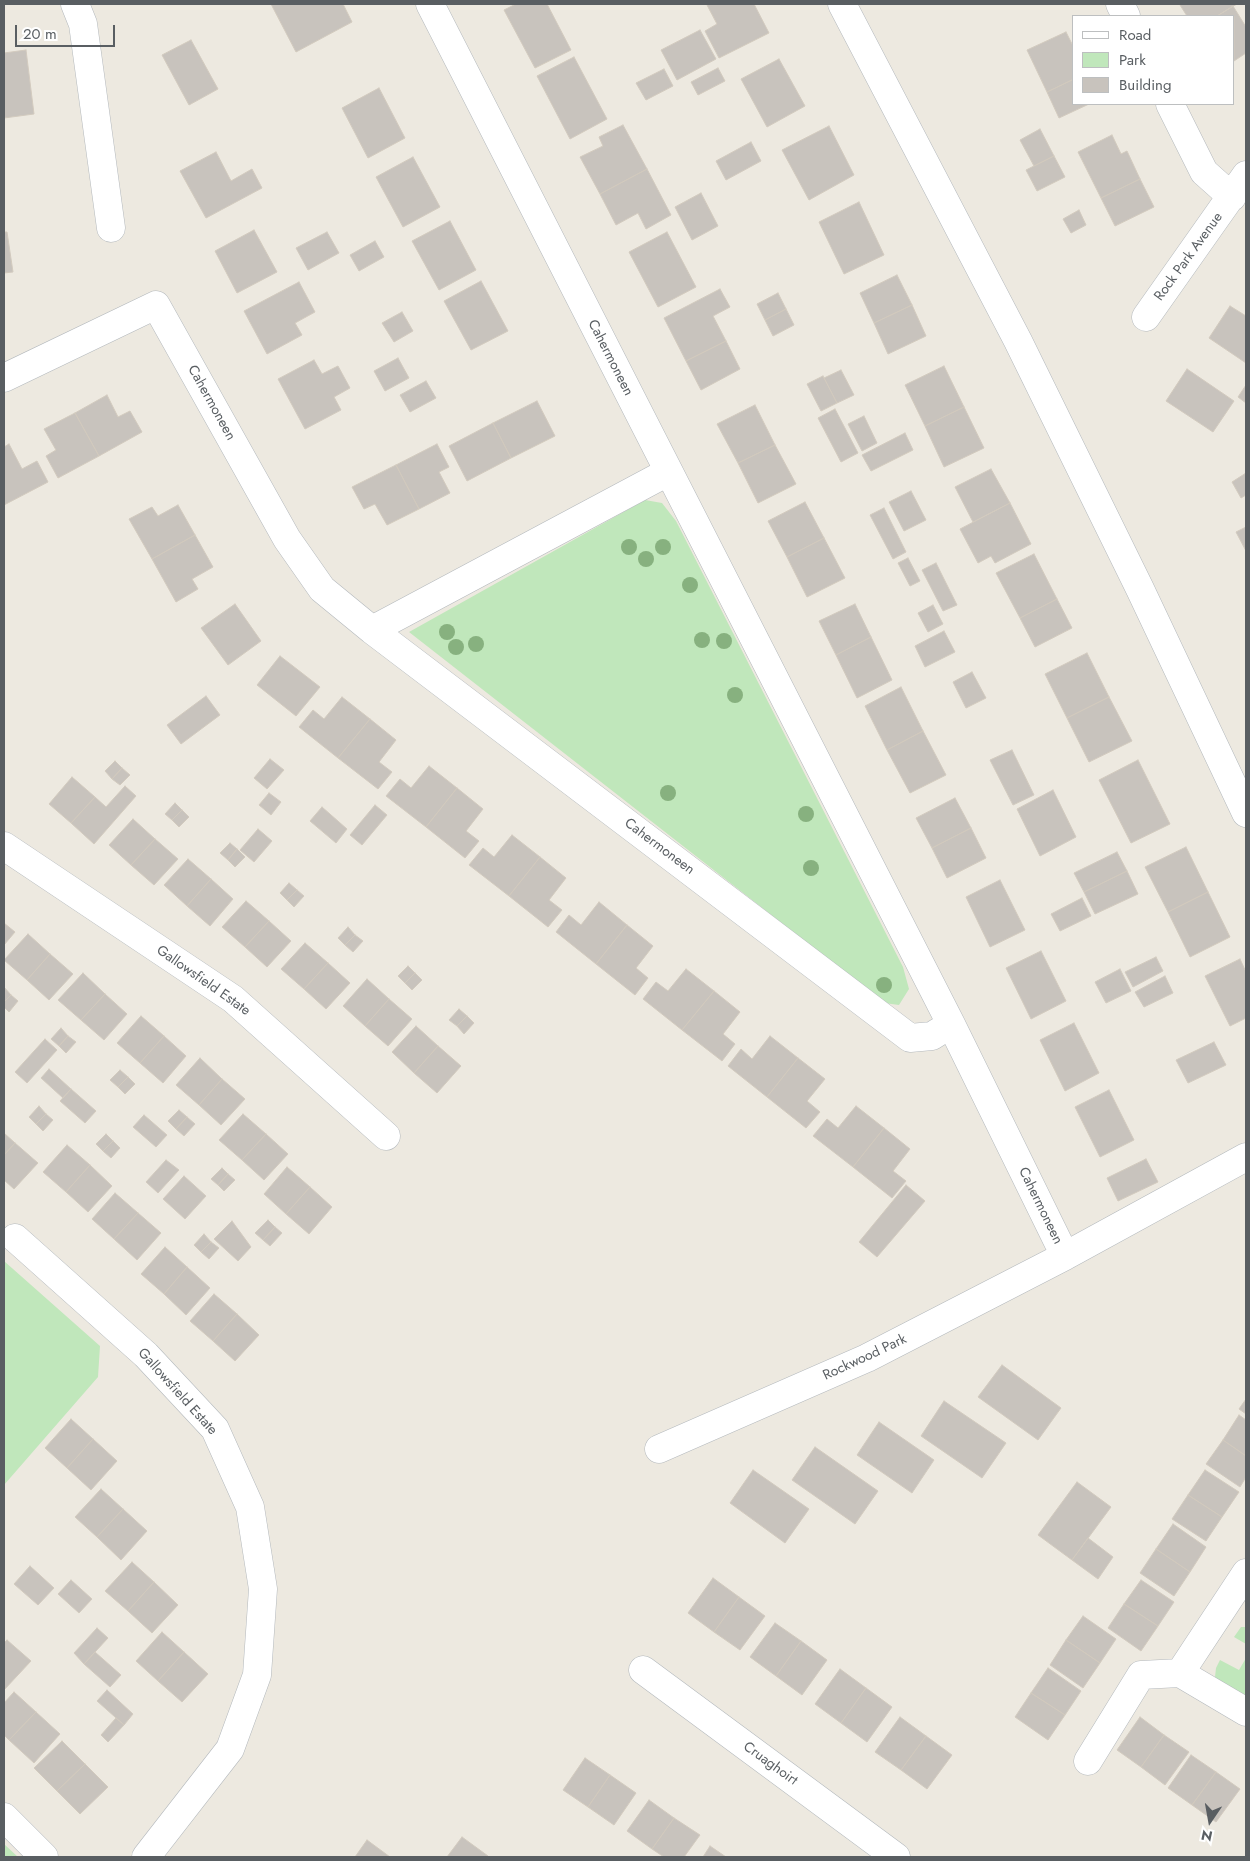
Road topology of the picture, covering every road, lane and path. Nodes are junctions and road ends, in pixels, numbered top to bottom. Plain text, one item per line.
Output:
1 (75, 4) edge
2 (430, 4) edge
3 (842, 4) edge
4 (1170, 105) edge
5 (1239, 186) edge
6 (111, 228) dead end
7 (1146, 317) dead end
8 (4, 378) edge
9 (668, 472) junction
10 (372, 630) junction
11 (1246, 812) edge
12 (4, 846) edge
13 (951, 1024) junction
14 (386, 1136) dead end
15 (1246, 1157) edge
16 (15, 1238) dead end
17 (1065, 1256) junction
18 (659, 1448) dead end
19 (1246, 1573) edge
20 (643, 1670) dead end
21 (1180, 1673) junction
22 (1246, 1712) edge
23 (1088, 1761) dead end
24 (4, 1817) edge
25 (44, 1857) edge
26 (146, 1857) edge
27 (896, 1857) edge

1 - 6 street
2 - 9 street, Cahermoneen
3 - 11 street
4 - 5 street, Rock Park Avenue
5 - 7 street, Rock Park Avenue
8 - 10 street, Cahermoneen
9 - 10 street
9 - 13 street, Cahermoneen
10 - 13 street, Cahermoneen
12 - 14 street, Gallowsfield Estate
13 - 17 street, Cahermoneen
15 - 17 street, Cahermoneen
16 - 26 street, Gallowsfield Estate
17 - 18 street, Rockwood Park
19 - 21 street
20 - 27 street, Cruaghoirt
21 - 22 street
21 - 23 street
24 - 25 street

